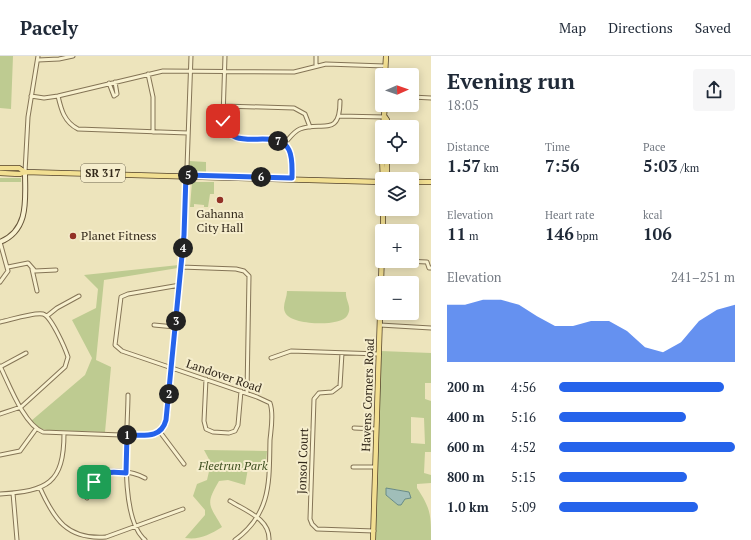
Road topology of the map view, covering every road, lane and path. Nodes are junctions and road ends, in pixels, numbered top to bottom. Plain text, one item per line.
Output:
1 (73, 56) edge
2 (191, 56) edge
3 (225, 56) edge
4 (316, 56) edge
5 (386, 56) edge
6 (38, 58) edge
7 (316, 66) junction
8 (385, 66) joint
9 (191, 71) junction
10 (224, 72) junction
11 (148, 74) junction
12 (114, 82) junction
13 (109, 83) junction
14 (31, 96) junction
15 (58, 96) junction
16 (419, 97) edge
17 (431, 98) edge
18 (340, 101) dead end
19 (224, 106) junction
20 (385, 112) edge
21 (339, 116) junction
22 (385, 117) junction
23 (384, 120) edge
24 (387, 120) edge
25 (310, 127) junction
26 (153, 132) junction
27 (188, 133) junction
28 (284, 144) junction
29 (0, 168) edge
30 (25, 172) junction
31 (0, 173) edge
32 (186, 175) junction
33 (292, 178) junction
34 (375, 180) edge
35 (419, 182) edge
36 (431, 182) edge
37 (0, 242) edge
38 (419, 262) edge
39 (8, 267) junction
40 (181, 267) junction
41 (382, 268) edge
42 (431, 268) edge
43 (32, 269) junction
44 (56, 270) dead end
45 (0, 282) edge
46 (180, 285) junction
47 (36, 291) dead end
48 (79, 296) dead end
49 (47, 316) junction
50 (0, 322) edge
51 (154, 325) dead end
52 (380, 325) junction
53 (175, 327) junction
54 (431, 328) edge
55 (26, 353) dead end
56 (342, 353) junction
57 (379, 354) junction
58 (271, 358) dead end
59 (0, 366) edge
60 (172, 368) junction
61 (206, 379) junction
62 (241, 391) junction
63 (247, 393) junction
64 (128, 395) dead end
65 (21, 407) junction
66 (0, 414) edge
67 (354, 428) dead end
68 (376, 429) junction
69 (36, 430) junction
70 (160, 432) junction
71 (64, 433) junction
72 (127, 435) junction
73 (0, 455) edge
74 (184, 464) dead end
75 (353, 467) dead end
76 (375, 467) junction
77 (126, 473) junction
78 (145, 478) dead end
79 (40, 488) junction
80 (13, 493) junction
81 (0, 494) edge
82 (87, 498) dead end
83 (230, 501) dead end
84 (183, 509) dead end
85 (258, 518) junction
86 (137, 526) junction
87 (374, 531) junction
88 (102, 539) edge
89 (18, 540) edge
90 (145, 540) edge
91 (236, 540) edge
92 (269, 540) edge
93 (373, 540) edge

1 - 6 street
2 - 9 street
3 - 10 street
4 - 7 street
5 - 8 main road
6 - 14 street
7 - 8 street
7 - 10 street
9 - 10 street
9 - 11 street
9 - 27 street
10 - 19 street
11 - 12 street
11 - 26 street
12 - 13 street
12 - 13 street
13 - 15 street
14 - 15 street
14 - 30 street
15 - 26 street
16 - 17 street
18 - 21 street
19 - 25 street
19 - 28 street
20 - 22 main road
21 - 22 street
21 - 25 street
22 - 23 main road
22 - 24 main road
25 - 28 street
26 - 27 street
27 - 32 street
28 - 33 street
29 - 30 main road, SR 317
30 - 31 main road, SR 317
30 - 32 main road, SR 317
30 - 37 main road
32 - 33 main road, SR 317
32 - 40 street
33 - 34 main road, SR 317
35 - 36 main road
37 - 39 street
38 - 42 street
39 - 43 street
39 - 45 street
40 - 46 street
40 - 63 street
41 - 52 main road, Havens Corners Road
43 - 44 street
43 - 47 street
46 - 53 street
46 - 60 street, Landover Road
48 - 49 street
49 - 50 street
49 - 65 street
51 - 53 street
52 - 54 street
52 - 57 main road, Havens Corners Road
53 - 60 street
55 - 59 street
56 - 57 street
56 - 58 street
56 - 87 street, Jonsol Court
57 - 68 main road, Havens Corners Road
59 - 65 street
60 - 61 street, Landover Road
60 - 70 street
61 - 62 street, Landover Road
61 - 62 street
62 - 63 street, Landover Road
63 - 85 street, Landover Road
64 - 72 street
65 - 66 street
65 - 69 street
67 - 68 street
68 - 76 main road, Havens Corners Road
69 - 71 street
69 - 73 street
70 - 72 street
70 - 74 street
71 - 72 street
71 - 79 street
72 - 77 street
75 - 76 street
76 - 87 main road, Havens Corners Road
77 - 78 street
77 - 82 street
77 - 86 street
79 - 80 street
79 - 88 street
80 - 81 street
80 - 89 street
83 - 85 street
84 - 86 street
85 - 91 street
85 - 92 street
86 - 88 street
86 - 90 street
87 - 93 main road, Havens Corners Road

